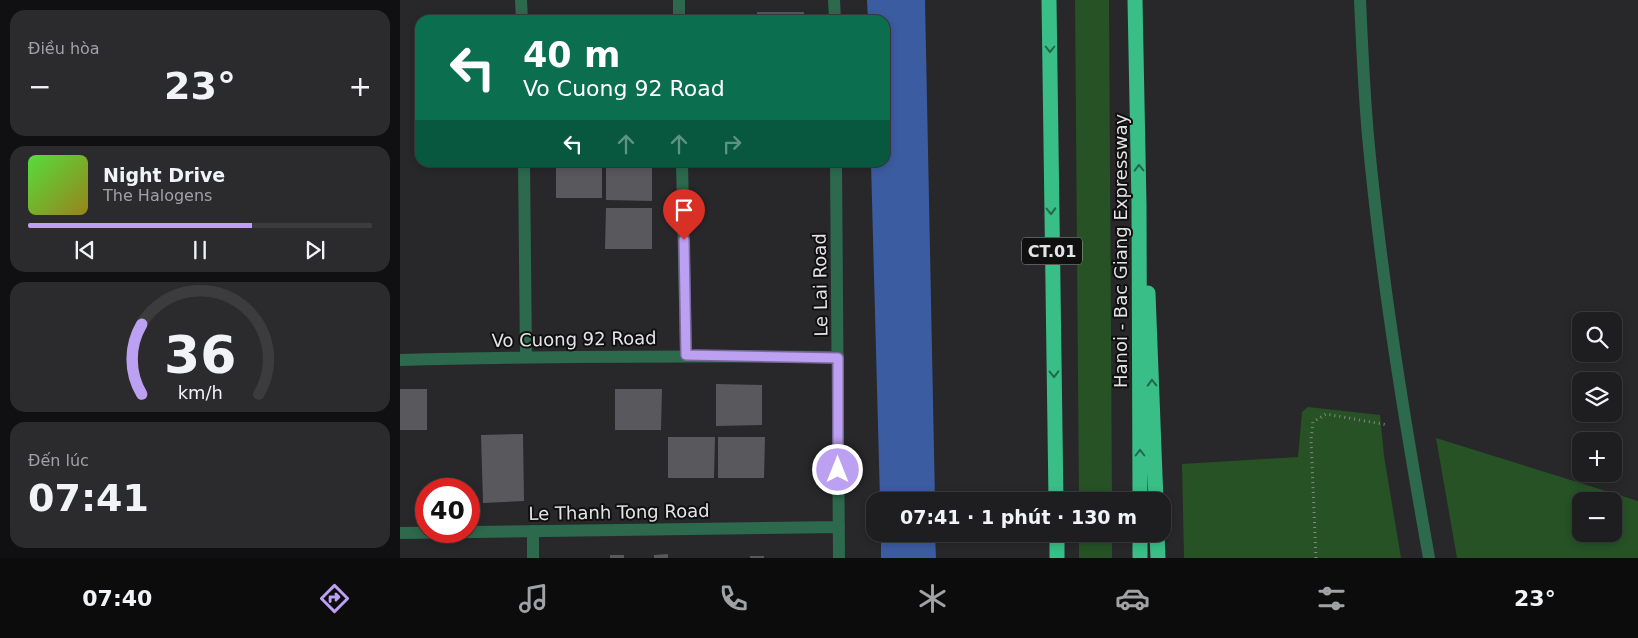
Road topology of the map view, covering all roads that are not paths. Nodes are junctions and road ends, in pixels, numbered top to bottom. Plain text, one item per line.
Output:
1 (521, 0) edge
2 (679, 0) edge
3 (834, 0) edge
4 (1049, 0) edge
5 (1135, 0) edge
6 (1360, 0) edge
7 (522, 15) edge
8 (679, 15) edge
9 (835, 15) edge
10 (524, 167) edge
11 (682, 167) edge
12 (836, 167) edge
13 (1139, 204) junction
14 (686, 355) junction
15 (526, 356) junction
16 (838, 358) junction
17 (400, 360) edge
18 (1056, 492) edge
19 (1140, 492) edge
20 (1156, 492) edge
21 (838, 527) junction
22 (533, 531) junction
23 (400, 533) edge
24 (1056, 542) edge
25 (1140, 542) edge
26 (1158, 542) edge
27 (533, 558) edge
28 (839, 558) edge
29 (1057, 558) edge
30 (1140, 558) edge
31 (1158, 558) edge
32 (1429, 558) edge

1 - 7 street
2 - 8 street
3 - 9 street
4 -> 18 highway, CT.01
13 -> 5 highway, Hanoi - Bac Giang Expressway
6 - 32 street
10 - 15 street
11 - 14 street
12 - 16 street, Le Lai Road
19 -> 13 highway, Hanoi - Bac Giang Expressway
20 -> 13 highway
14 - 15 street, Vo Cuong 92 Road
14 - 16 street, Vo Cuong 92 Road
15 - 17 street, Vo Cuong 92 Road
16 - 21 street, Le Lai Road
21 - 22 street, Le Thanh Tong Road
21 - 28 street, Le Lai Road
22 - 23 street, Le Thanh Tong Road
22 - 27 street
24 - 29 highway
25 - 30 highway
26 - 31 highway

